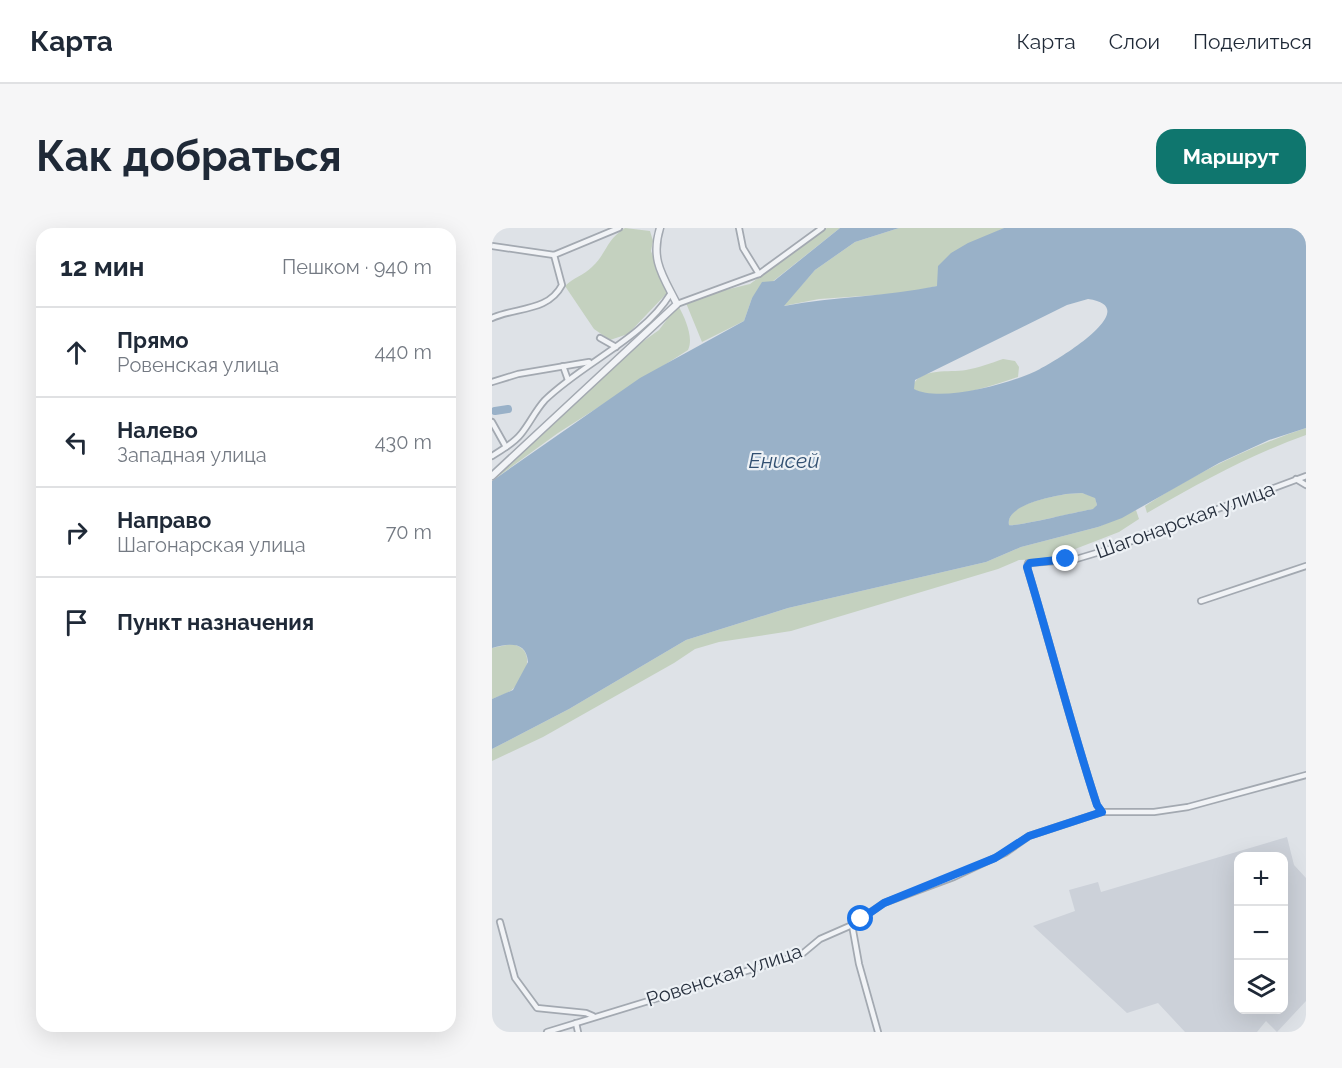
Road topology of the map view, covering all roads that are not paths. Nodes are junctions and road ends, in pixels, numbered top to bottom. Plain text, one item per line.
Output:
1 (619, 228) edge
2 (660, 228) edge
3 (739, 228) edge
4 (822, 228) edge
5 (492, 246) edge
6 (554, 255) junction
7 (759, 274) junction
8 (671, 293) junction
9 (677, 304) junction
10 (492, 318) edge
11 (600, 338) dead end
12 (615, 346) junction
13 (592, 361) junction
14 (563, 366) junction
15 (568, 380) junction
16 (492, 382) edge
17 (492, 422) edge
18 (513, 441) junction
19 (506, 447) junction
20 (522, 450) junction
21 (492, 456) edge
22 (492, 476) edge
23 (1306, 476) edge
24 (1296, 479) junction
25 (1306, 485) edge
26 (1306, 566) edge
27 (1201, 601) dead end
28 (1306, 775) edge
29 (1102, 812) junction
30 (500, 922) dead end
31 (852, 925) junction
32 (593, 1016) junction
33 (576, 1023) junction
34 (547, 1032) edge
35 (578, 1032) edge
36 (878, 1032) edge

1 - 6 street
2 - 8 street
3 - 7 street
4 - 7 street
5 - 6 street
6 - 10 street
7 - 9 street
8 - 9 street
8 - 12 street
9 - 20 street
11 - 12 street
12 - 13 street
13 - 14 street
13 - 15 street
14 - 15 street
14 - 16 street
15 - 18 street
17 - 19 street
18 - 19 street
18 - 20 street
19 - 21 street
20 - 22 street
23 - 24 street, Шагонарская улица
24 - 25 street
24 - 29 street, Шагонарская улица
26 - 27 street
28 - 29 street, Ровенская улица
29 - 31 street, Ровенская улица
30 - 32 street
31 - 32 street, Ровенская улица
31 - 36 street
32 - 33 street, Ровенская улица
33 - 34 street, Ровенская улица
33 - 35 street

